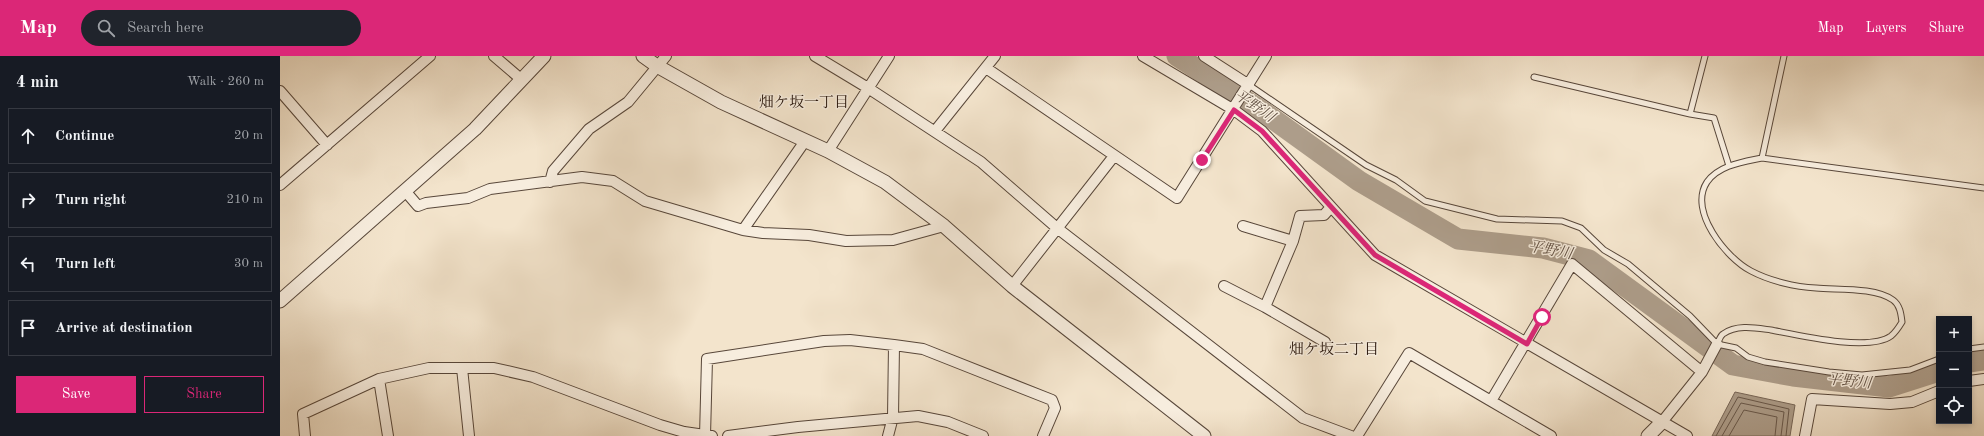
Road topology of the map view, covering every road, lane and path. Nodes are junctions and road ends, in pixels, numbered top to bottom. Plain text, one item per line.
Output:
1 (430, 56) edge
2 (494, 56) edge
3 (544, 56) edge
4 (643, 56) edge
5 (666, 56) edge
6 (815, 56) edge
7 (889, 56) edge
8 (995, 56) edge
9 (1143, 56) edge
10 (1204, 56) edge
11 (1266, 56) edge
12 (1705, 56) edge
13 (1784, 56) edge
14 (657, 66) junction
15 (986, 68) junction
16 (1534, 77) dead end
17 (522, 80) junction
18 (1249, 85) junction
19 (868, 88) junction
20 (280, 91) edge
21 (1234, 110) junction
22 (1690, 114) junction
23 (935, 131) junction
24 (805, 141) junction
25 (327, 145) junction
26 (828, 151) junction
27 (1114, 156) junction
28 (1762, 158) junction
29 (1729, 166) junction
30 (550, 182) junction
31 (280, 185) edge
32 (1984, 188) edge
33 (406, 192) junction
34 (1331, 207) junction
35 (944, 226) junction
36 (1243, 226) dead end
37 (1057, 228) junction
38 (743, 230) junction
39 (1293, 241) junction
40 (1012, 286) junction
41 (1224, 286) dead end
42 (281, 298) edge
43 (1265, 307) junction
44 (1325, 342) dead end
45 (894, 344) junction
46 (1527, 344) junction
47 (1717, 344) junction
48 (1984, 347) edge
49 (1972, 349) edge
50 (1936, 360) edge
51 (462, 368) junction
52 (1702, 372) junction
53 (379, 379) junction
54 (1984, 379) edge
55 (1972, 381) edge
56 (1936, 393) edge
57 (1491, 401) junction
58 (892, 418) junction
59 (1662, 422) junction
60 (797, 432) edge
61 (305, 436) edge
62 (388, 436) edge
63 (469, 436) edge
64 (705, 436) edge
65 (712, 436) edge
66 (728, 436) edge
67 (888, 436) edge
68 (981, 436) edge
69 (1043, 436) edge
70 (1204, 436) edge
71 (1351, 436) edge
72 (1357, 436) edge
73 (1551, 436) edge
74 (1648, 436) edge
75 (1687, 436) edge
76 (1806, 436) edge

1 - 25 street
2 - 17 street
3 - 17 street
4 - 14 street
5 - 14 street
6 - 19 street
7 - 19 street
8 - 15 street
9 - 21 street
10 - 18 street
11 - 18 street
12 - 22 lane
13 - 28 lane
14 - 24 street
14 - 30 street
15 - 23 street
15 - 27 street
16 - 22 lane
17 - 33 street
18 - 21 street
18 - 47 lane
19 - 23 street
19 - 26 street
20 - 25 street
21 - 27 street
21 - 34 street
22 - 29 lane
23 - 37 street
24 - 26 street
24 - 38 street
25 - 31 street
26 - 35 street
27 - 37 street
28 - 29 lane
28 - 32 lane
29 - 47 lane
30 - 33 street
30 - 38 street
33 - 42 street
34 - 39 street
34 - 46 street
35 - 38 street
35 - 40 street
36 - 39 street
37 - 40 street
37 - 71 street
39 - 43 street
40 - 70 street
41 - 43 street
43 - 44 street
45 - 58 street
45 - 64 street
45 - 69 street
46 - 52 street
46 - 57 street
46 - 59 street
47 - 50 lane
47 - 52 street
48 - 49 lane
51 - 53 street
51 - 63 street
51 - 64 street
52 - 59 street
53 - 61 street
53 - 62 street
54 - 55 street
56 - 76 street
57 - 72 street
57 - 73 street
58 - 60 street
58 - 67 street
58 - 68 street
59 - 74 street
59 - 75 street
60 - 66 street
64 - 65 street

